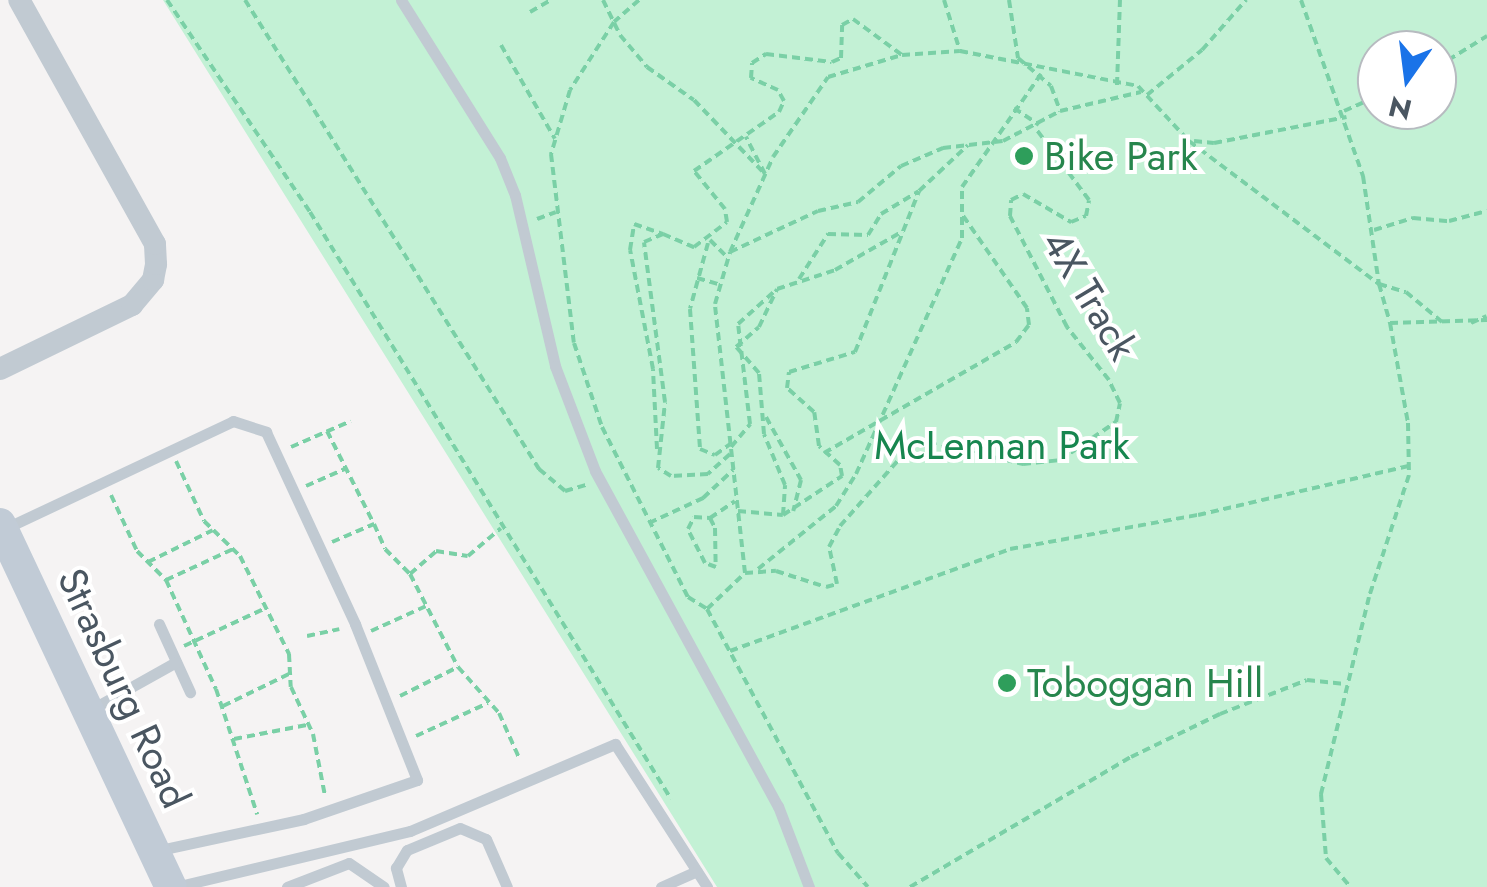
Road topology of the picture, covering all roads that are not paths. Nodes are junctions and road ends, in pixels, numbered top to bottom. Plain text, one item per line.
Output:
1 (19, 0) edge
2 (401, 0) edge
3 (0, 369) edge
4 (1, 527) edge
5 (158, 624) dead end
6 (174, 656) junction
7 (190, 692) dead end
8 (88, 711) junction
9 (154, 852) junction
10 (237, 872) junction
11 (697, 872) junction
12 (370, 881) edge
13 (173, 887) edge
14 (243, 887) edge
15 (288, 887) edge
16 (384, 887) edge
17 (401, 887) edge
18 (506, 887) edge
19 (661, 887) edge
20 (707, 887) edge
21 (809, 887) edge

1 - 3 street
2 - 21 lane
4 - 8 street, Strasburg Road
4 - 9 lane
5 - 6 lane
6 - 7 lane
6 - 8 lane
8 - 9 street, Strasburg Road
9 - 13 street, Strasburg Road
10 - 11 lane
10 - 13 lane
10 - 14 lane
11 - 19 lane
11 - 20 lane
12 - 15 lane
12 - 16 lane
17 - 18 lane

